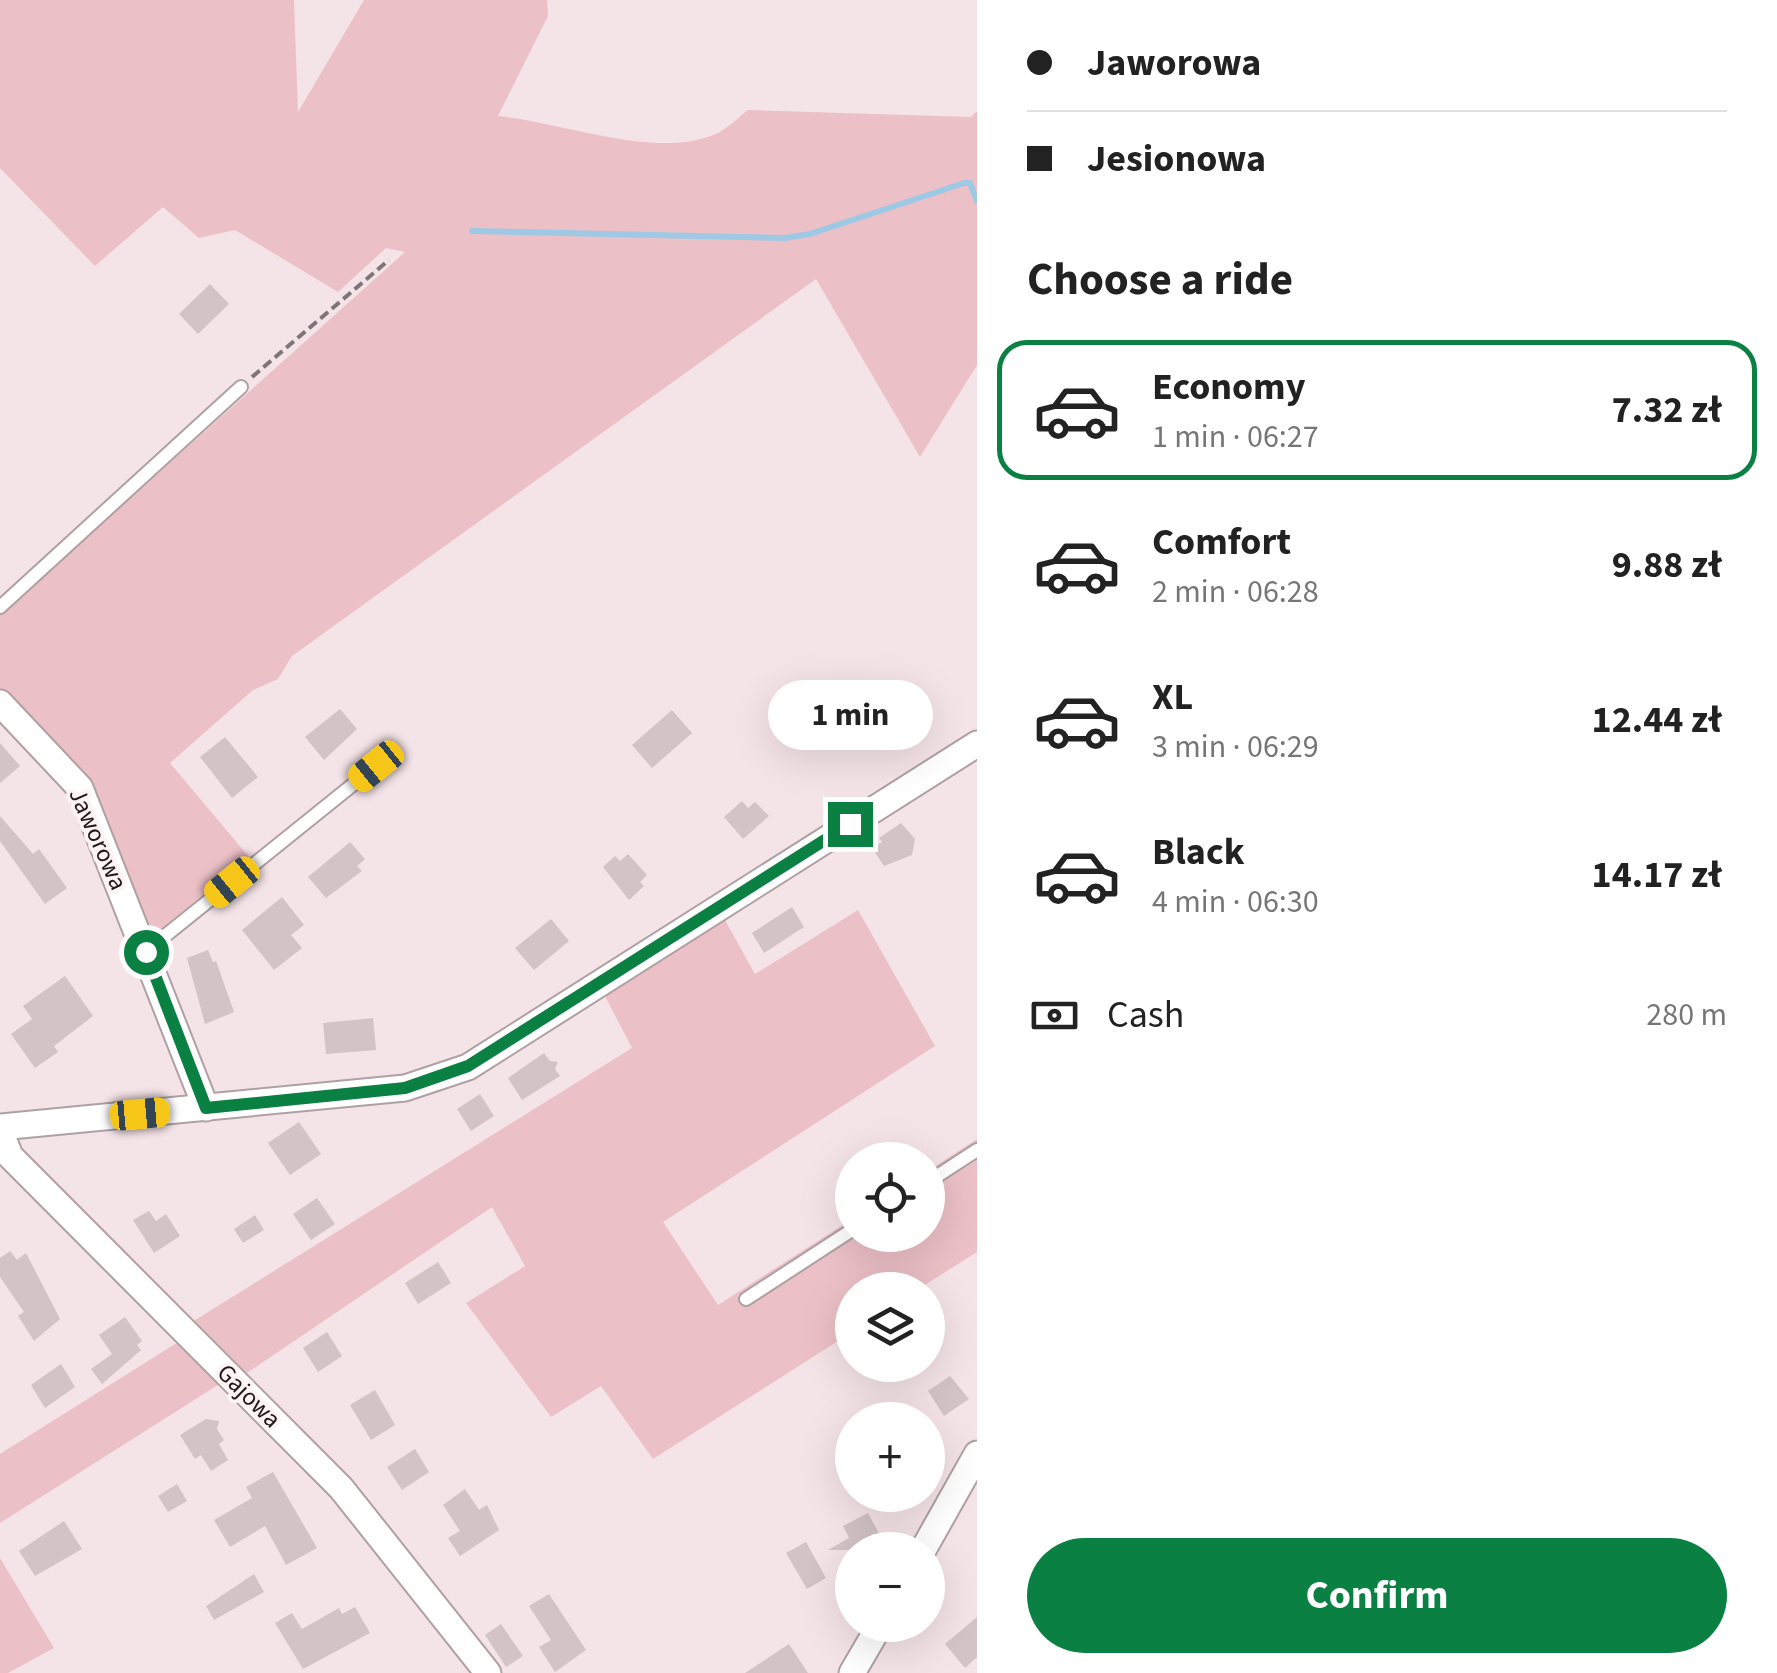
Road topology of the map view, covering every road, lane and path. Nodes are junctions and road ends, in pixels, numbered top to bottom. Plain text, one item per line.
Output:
1 (388, 260) dead end
2 (241, 387) joint
3 (0, 606) edge
4 (0, 703) edge
5 (977, 744) edge
6 (376, 766) dead end
7 (146, 952) junction
8 (206, 1108) junction
9 (0, 1129) edge
10 (977, 1150) edge
11 (945, 1171) edge
12 (835, 1241) edge
13 (746, 1299) dead end
14 (977, 1454) edge
15 (932, 1532) edge
16 (870, 1642) edge
17 (488, 1673) edge
18 (852, 1673) edge

1 - 2 path
2 - 3 lane
4 - 7 street, Jaworowa
5 - 8 street
6 - 7 lane
7 - 8 street, Jaworowa
8 - 9 street
9 - 17 street, Gajowa
10 - 11 lane
12 - 13 lane
14 - 15 street
16 - 18 street

